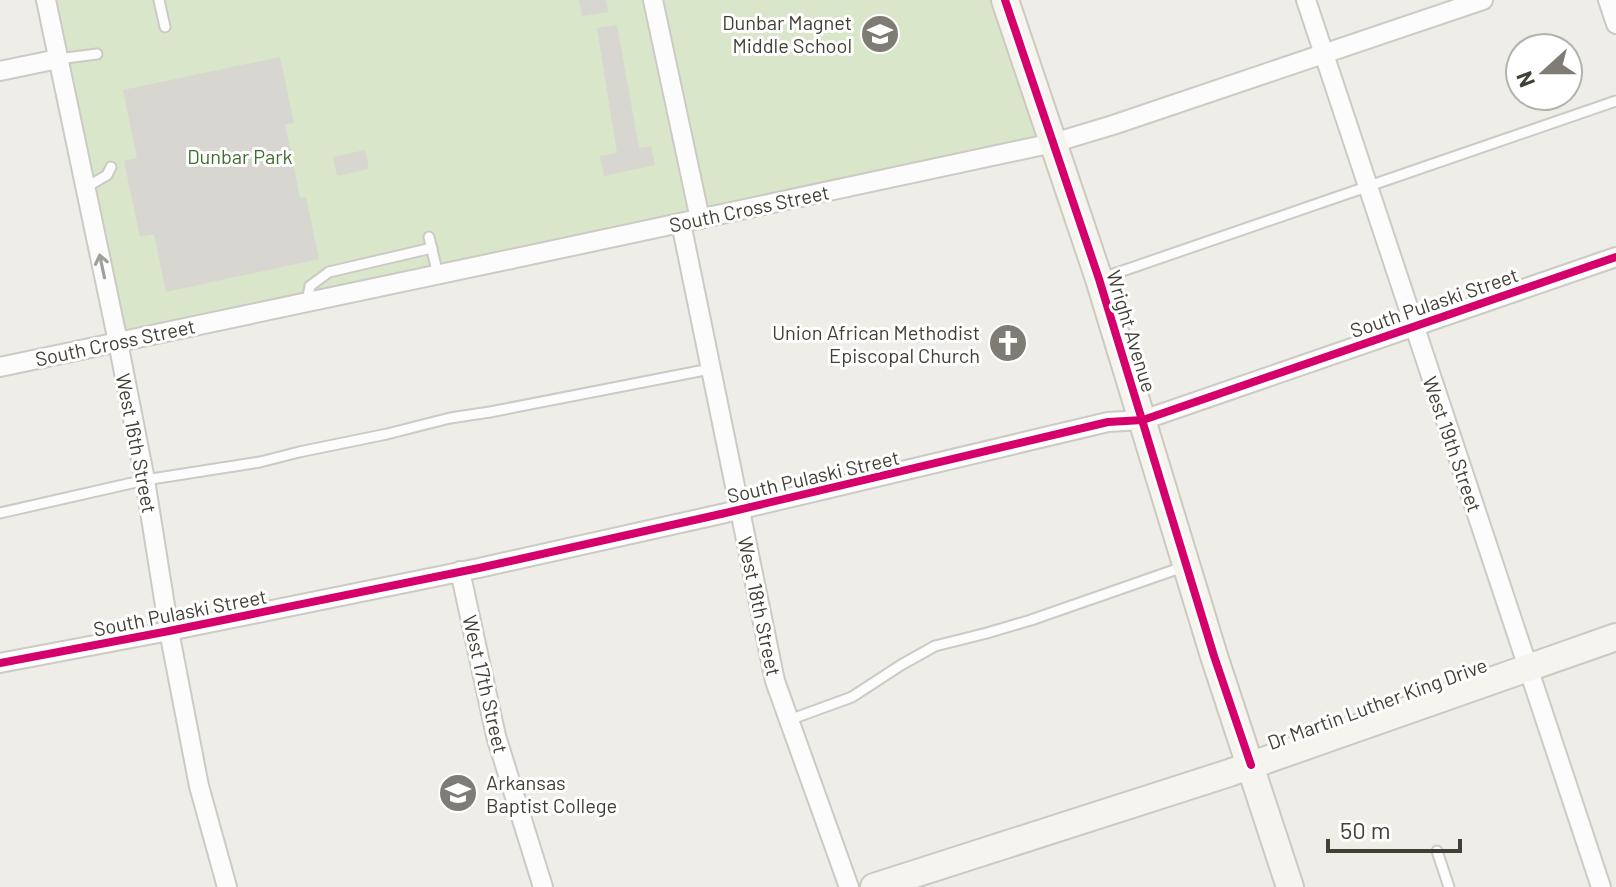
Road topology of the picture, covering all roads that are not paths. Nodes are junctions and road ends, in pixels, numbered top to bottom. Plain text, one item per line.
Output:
1 (46, 0) edge
2 (159, 0) edge
3 (653, 0) edge
4 (1006, 0) edge
5 (1306, 0) edge
6 (1483, 0) edge
7 (1608, 0) edge
8 (1616, 24) edge
9 (165, 27) dead end
10 (97, 54) dead end
11 (1324, 54) junction
12 (58, 59) junction
13 (0, 71) edge
14 (1616, 101) edge
15 (1053, 143) junction
16 (111, 167) dead end
17 (1367, 185) junction
18 (85, 188) junction
19 (700, 219) junction
20 (681, 223) junction
21 (429, 237) dead end
22 (432, 248) junction
23 (1616, 257) edge
24 (438, 275) junction
25 (1099, 279) junction
26 (307, 302) junction
27 (1414, 325) junction
28 (118, 342) junction
29 (0, 367) edge
30 (710, 369) junction
31 (1143, 420) junction
32 (145, 480) junction
33 (740, 510) junction
34 (0, 513) edge
35 (1186, 566) junction
36 (460, 571) junction
37 (169, 631) junction
38 (1616, 637) edge
39 (0, 663) edge
40 (1528, 666) junction
41 (789, 720) junction
42 (1251, 765) junction
43 (1437, 851) dead end
44 (227, 887) edge
45 (543, 887) edge
46 (849, 887) edge
47 (874, 887) edge
48 (1290, 887) edge
49 (1449, 887) edge
50 (1601, 887) edge

1 - 12 street, West 16th Street
2 - 9 lane
3 - 19 street
4 - 15 main road, Wright Avenue
5 - 11 street, West 19th Street
6 - 11 street, South Cross Street
7 - 8 street
10 - 12 lane
11 - 15 street, South Cross Street
11 - 17 street, West 19th Street
12 - 13 street
12 - 18 street, West 16th Street
14 - 17 lane
15 - 19 street, South Cross Street
15 - 25 main road, Wright Avenue
16 - 18 lane
17 - 25 lane
17 - 27 street, West 19th Street
28 -> 18 street, West 16th Street
19 - 20 street, South Cross Street
20 - 24 street, South Cross Street
20 - 30 street, West 18th Street
21 - 22 lane
22 - 24 lane
22 - 26 lane
23 - 27 street, South Pulaski Street
24 - 26 street, South Cross Street
25 - 31 main road, Wright Avenue
26 - 28 street, South Cross Street
27 - 31 street, South Pulaski Street
27 - 40 street, West 19th Street
28 - 29 street, South Cross Street
28 - 32 street, West 16th Street
30 - 32 lane
30 - 33 street, West 18th Street
31 - 33 street, South Pulaski Street
31 - 35 main road, Wright Avenue
32 - 34 lane
32 - 37 street, West 16th Street
33 - 36 street, South Pulaski Street
33 - 41 street, West 18th Street
35 - 41 lane
35 - 42 main road, Wright Avenue
36 - 37 street, South Pulaski Street
36 - 45 street, West 17th Street
37 - 39 street, South Pulaski Street
37 - 44 street, West 16th Street
38 - 40 main road, Dr Martin Luther King Drive
40 - 42 main road, Dr Martin Luther King Drive
40 - 50 street, West 19th Street
41 - 46 street, West 18th Street
42 - 47 main road, Dr Martin Luther King Drive
42 - 48 main road, Wright Avenue
43 - 49 lane

